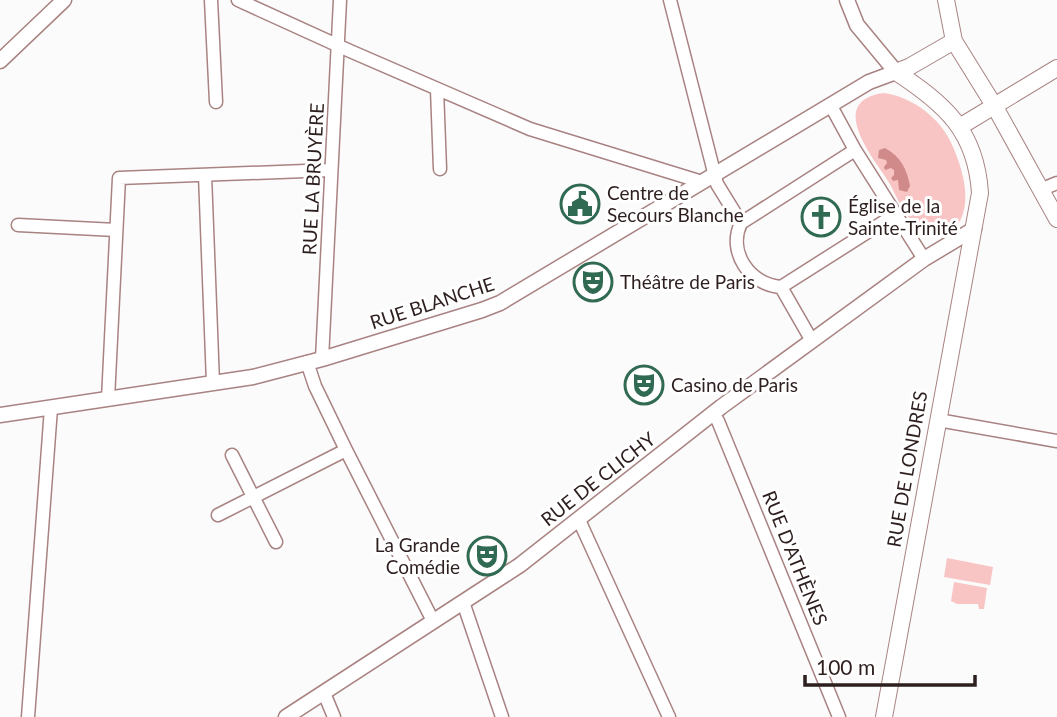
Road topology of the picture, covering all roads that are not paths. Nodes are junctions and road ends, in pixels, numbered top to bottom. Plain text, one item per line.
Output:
1 (64, 0) edge
2 (211, 0) edge
3 (238, 0) edge
4 (340, 0) edge
5 (670, 0) edge
6 (847, 0) edge
7 (946, 0) edge
8 (954, 41) junction
9 (339, 46) junction
10 (0, 61) edge
11 (1057, 68) edge
12 (896, 72) junction
13 (437, 89) junction
14 (216, 102) dead end
15 (831, 106) junction
16 (995, 107) junction
17 (961, 127) junction
18 (856, 150) junction
19 (440, 169) dead end
20 (331, 170) junction
21 (205, 175) junction
22 (708, 179) junction
23 (1057, 183) edge
24 (1040, 190) junction
25 (896, 214) junction
26 (1057, 219) edge
27 (740, 223) junction
28 (18, 225) dead end
29 (974, 229) junction
30 (116, 230) junction
31 (925, 258) junction
32 (781, 287) junction
33 (812, 341) junction
34 (322, 359) junction
35 (306, 362) junction
36 (214, 383) junction
37 (108, 399) junction
38 (51, 408) junction
39 (713, 414) junction
40 (0, 415) edge
41 (938, 420) junction
42 (1057, 442) edge
43 (345, 450) junction
44 (232, 455) dead end
45 (254, 497) junction
46 (218, 515) dead end
47 (579, 520) junction
48 (276, 542) dead end
49 (463, 602) junction
50 (433, 621) junction
51 (324, 693) junction
52 (28, 717) edge
53 (286, 717) edge
54 (334, 717) edge
55 (502, 717) edge
56 (669, 717) edge
57 (839, 717) edge
58 (884, 717) edge

1 - 10 street
2 - 14 street
3 - 9 street
4 - 9 street, RUE LA BRUYÈRE
5 - 22 street
6 - 12 street
7 - 8 main road
8 - 12 main road
8 - 16 main road
9 - 13 street
9 - 20 street, RUE LA BRUYÈRE
11 - 16 main road
12 - 15 street, RUE BLANCHE
12 - 17 main road
13 - 19 street
13 - 22 street
15 - 18 street
15 - 22 street, RUE BLANCHE
16 - 17 main road
16 - 24 main road
17 - 29 main road, RUE DE LONDRES
18 - 25 street
18 - 27 street
20 - 21 street
20 - 34 street, RUE LA BRUYÈRE
21 - 30 street
21 - 36 street
22 - 27 street
22 - 34 street, RUE BLANCHE
23 - 24 street
24 - 26 main road
25 - 31 street
25 - 32 street
27 - 32 street
28 - 30 street
29 - 31 street, RUE DE CLICHY
29 - 41 main road, RUE DE LONDRES
30 - 37 street
31 - 33 street, RUE DE CLICHY
32 - 33 street
33 - 39 street, RUE DE CLICHY
34 - 35 street, RUE BLANCHE
35 - 36 street, RUE BLANCHE
35 - 43 street
36 - 37 street, RUE BLANCHE
37 - 38 street, RUE BLANCHE
38 - 40 street, RUE BLANCHE
38 - 52 street
39 - 47 street, RUE DE CLICHY
39 - 57 street, RUE D'ATHÈNES
41 - 42 street
41 - 58 main road, RUE DE LONDRES
43 - 45 street
43 - 50 street
44 - 45 street
45 - 46 street
45 - 48 street
47 - 49 street, RUE DE CLICHY
47 - 56 street
49 - 50 street, RUE DE CLICHY
49 - 55 street
50 - 51 street, RUE DE CLICHY
51 - 53 street, RUE DE CLICHY
51 - 54 street

